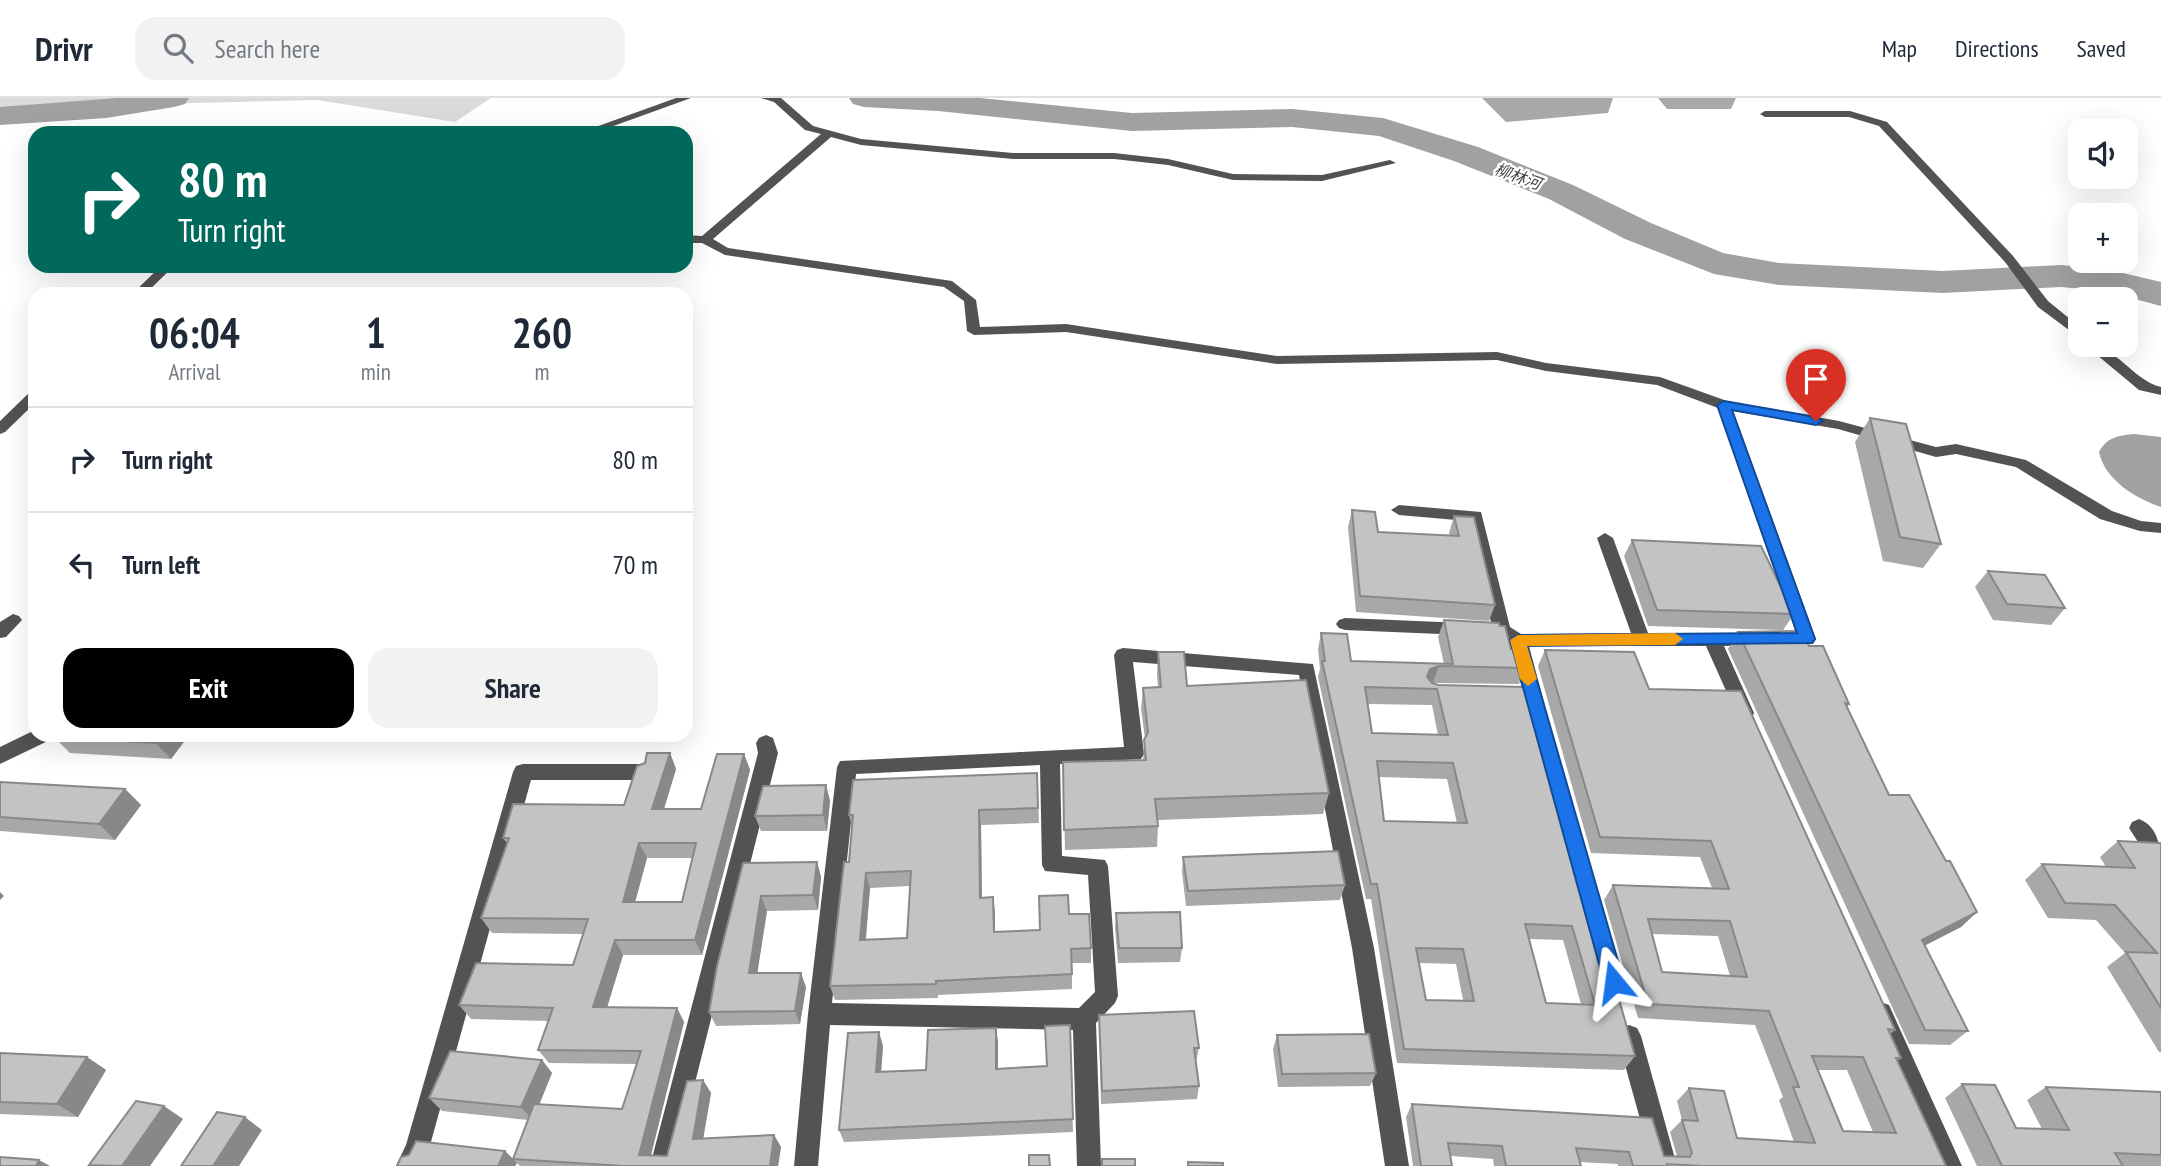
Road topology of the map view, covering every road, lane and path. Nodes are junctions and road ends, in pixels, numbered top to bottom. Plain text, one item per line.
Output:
1 (686, 98) edge
2 (766, 98) edge
3 (1835, 98) edge
4 (1765, 114) dead end
5 (1850, 114) junction
6 (604, 126) edge
7 (829, 133) junction
8 (1390, 163) dead end
9 (693, 239) edge
10 (705, 240) junction
11 (160, 273) edge
12 (146, 287) edge
13 (2068, 324) edge
14 (2107, 357) edge
15 (2161, 391) edge
16 (28, 402) edge
17 (1724, 405) junction
18 (0, 429) edge
19 (1399, 510) dead end
20 (2161, 528) edge
21 (1605, 538) dead end
22 (1345, 624) dead end
23 (1496, 633) junction
24 (1712, 639) junction
25 (1642, 640) junction
26 (1508, 694) edge
27 (1532, 694) junction
28 (1752, 727) edge
29 (1544, 733) edge
30 (29, 742) edge
31 (766, 743) dead end
32 (0, 756) edge
33 (1050, 757) junction
34 (643, 772) edge
35 (2138, 828) dead end
36 (2161, 861) edge
37 (1871, 990) edge
38 (819, 1014) junction
39 (1084, 1019) junction
40 (1625, 1022) edge
41 (408, 1166) edge
42 (662, 1166) edge
43 (806, 1166) edge
44 (1089, 1166) edge
45 (1397, 1166) edge
46 (1665, 1166) edge
47 (1950, 1166) edge

1 - 6 street
2 - 7 street
3 - 5 street
4 - 5 street
5 - 13 street
7 - 8 street
7 - 10 street
9 - 10 street
10 - 17 street
11 - 12 street
14 - 15 street
16 - 18 street
17 - 20 street
17 - 24 street
19 - 23 street
21 - 25 street
22 - 23 street
23 - 25 street
23 - 27 street
24 - 25 street
24 - 28 street
26 - 27 street
27 - 29 street
30 - 32 street
31 - 42 street
33 - 38 street
33 - 39 street
33 - 45 street
34 - 41 street
35 - 36 street
37 - 47 street
38 - 39 street
38 - 43 street
39 - 44 street
40 - 46 street

